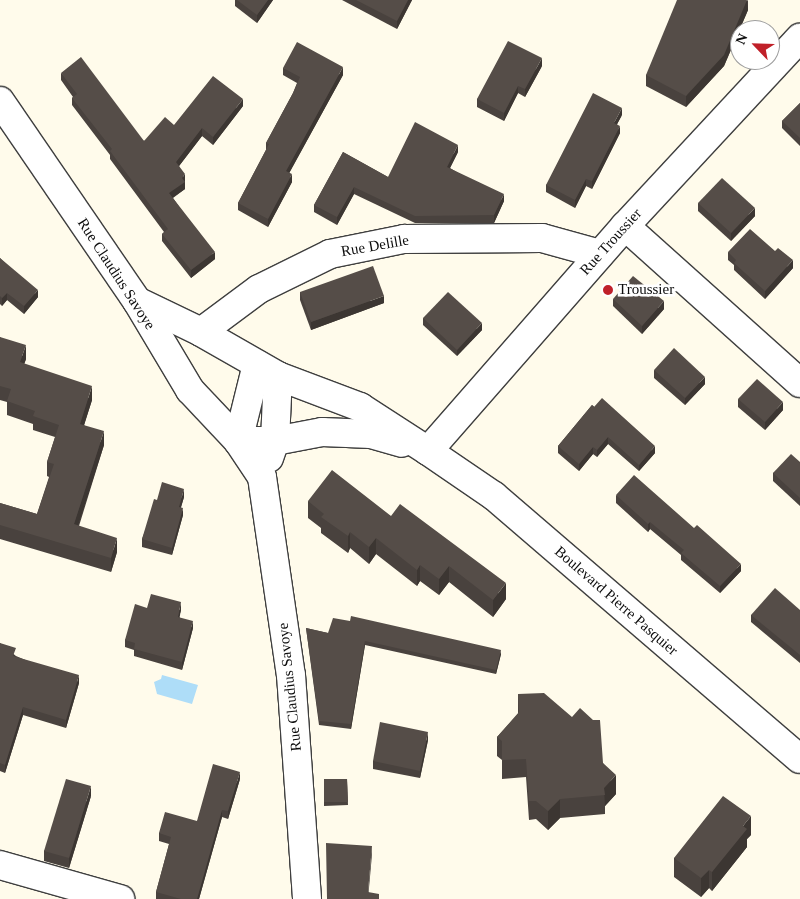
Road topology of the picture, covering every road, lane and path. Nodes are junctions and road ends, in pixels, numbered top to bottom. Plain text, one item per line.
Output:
1 (800, 38) edge
2 (0, 101) edge
3 (626, 226) junction
4 (600, 254) junction
5 (137, 302) junction
6 (201, 332) junction
7 (267, 370) junction
8 (800, 383) edge
9 (238, 441) junction
10 (275, 441) junction
11 (428, 450) junction
12 (262, 477) junction
13 (800, 759) edge
14 (0, 865) edge
15 (120, 899) edge
16 (307, 899) edge

1 - 3 street, Rue Troussier
2 - 5 street, Rue Claudius Savoye
3 - 4 street, Rue Troussier
3 - 8 street
4 - 6 street, Rue Delille
4 - 11 street, Rue Troussier
5 - 6 street, Boulevard Pierre Pasquier
5 - 9 street, Rue Claudius Savoye
6 - 7 street, Boulevard Pierre Pasquier
7 - 9 street
7 - 10 street, Rue Claudius Savoye
7 - 11 street, Boulevard Pierre Pasquier
9 - 10 street, Boulevard Pierre Pasquier
9 - 12 street, Rue Claudius Savoye
10 - 11 street, Boulevard Pierre Pasquier
10 - 12 street, Rue Claudius Savoye
11 - 13 street, Boulevard Pierre Pasquier
12 - 16 street, Rue Claudius Savoye
14 - 15 street

